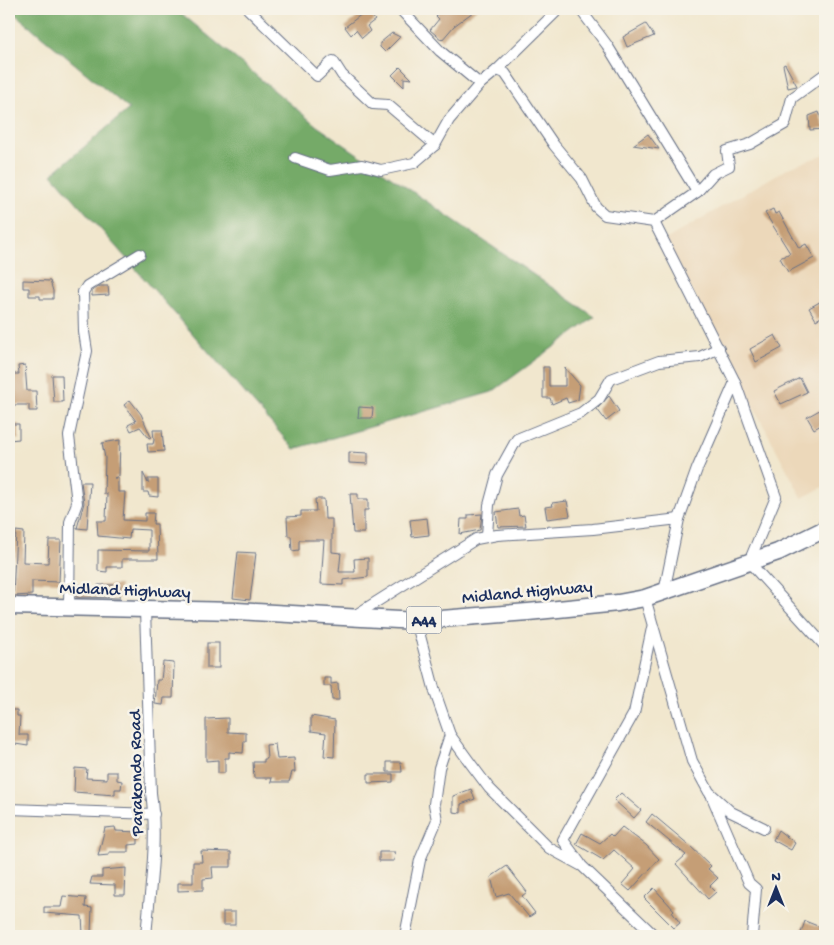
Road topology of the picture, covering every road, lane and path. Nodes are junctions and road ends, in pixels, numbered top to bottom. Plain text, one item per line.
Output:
1 (248, 9) edge
2 (400, 9) edge
3 (558, 9) edge
4 (580, 9) edge
5 (498, 70) junction
6 (825, 74) edge
7 (480, 84) junction
8 (435, 145) junction
9 (295, 158) dead end
10 (697, 192) junction
11 (654, 222) junction
12 (140, 254) dead end
13 (719, 348) junction
14 (735, 382) junction
15 (679, 519) junction
16 (825, 529) edge
17 (487, 536) junction
18 (749, 562) junction
19 (664, 592) junction
20 (645, 598) junction
21 (9, 606) edge
22 (69, 606) junction
23 (145, 610) junction
24 (353, 617) junction
25 (416, 621) junction
26 (652, 625) junction
27 (825, 646) edge
28 (450, 736) junction
29 (709, 792) junction
30 (9, 809) edge
31 (154, 814) junction
32 (764, 828) dead end
33 (582, 866) junction
34 (146, 936) edge
35 (405, 936) edge
36 (655, 936) edge
37 (752, 936) edge

1 - 8 street
2 - 7 street
3 - 5 street
4 - 10 street
5 - 7 street
5 - 11 street
6 - 10 street
7 - 8 street
8 - 9 street
10 - 11 street
11 - 13 street
12 - 22 street
13 - 14 street
13 - 17 street
14 - 15 street
14 - 18 street
15 - 17 street
15 - 19 street
16 - 18 main road, Midland Highway / A44
17 - 24 street
18 - 19 main road, Midland Highway / A44
18 - 27 street
19 - 20 main road, Midland Highway / A44
20 - 25 main road, Midland Highway / A44
20 - 26 street
21 - 22 main road, Midland Highway / A44
22 - 23 main road, Midland Highway / A44
23 - 24 main road, Midland Highway / A44
23 - 31 street, Parakondo Road
24 - 25 main road, Midland Highway / A44
25 - 28 street
26 - 29 street
26 - 33 street
28 - 33 street
28 - 35 street
29 - 32 street
29 - 37 street
30 - 31 street
31 - 34 street, Parakondo Road
33 - 36 street

